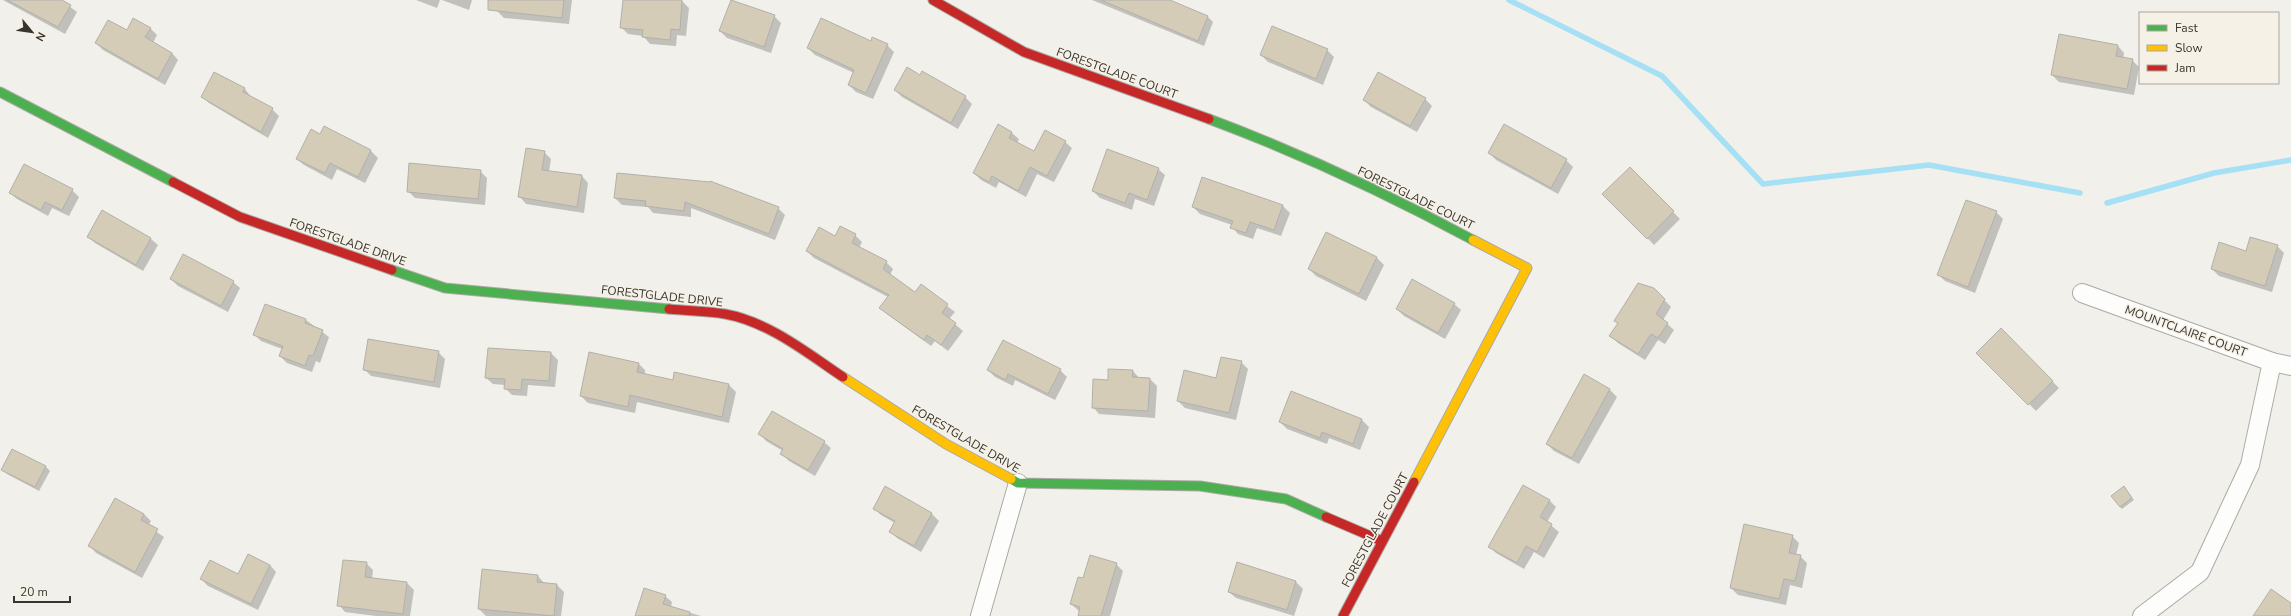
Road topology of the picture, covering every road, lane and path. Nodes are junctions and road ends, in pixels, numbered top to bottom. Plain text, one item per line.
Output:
1 (933, 0) edge
2 (0, 92) edge
3 (2082, 293) dead end
4 (2272, 362) junction
5 (2291, 366) edge
6 (1018, 483) junction
7 (1382, 541) junction
8 (980, 616) edge
9 (1343, 616) edge
10 (2142, 616) edge

1 - 7 street, FORESTGLADE COURT
2 - 6 street, FORESTGLADE DRIVE
3 - 4 street, MOUNTCLAIRE COURT
4 - 5 street, MOUNTCLAIRE COURT
4 - 10 street
6 - 7 street, FORESTGLADE DRIVE
6 - 8 street
7 - 9 street, FORESTGLADE COURT

